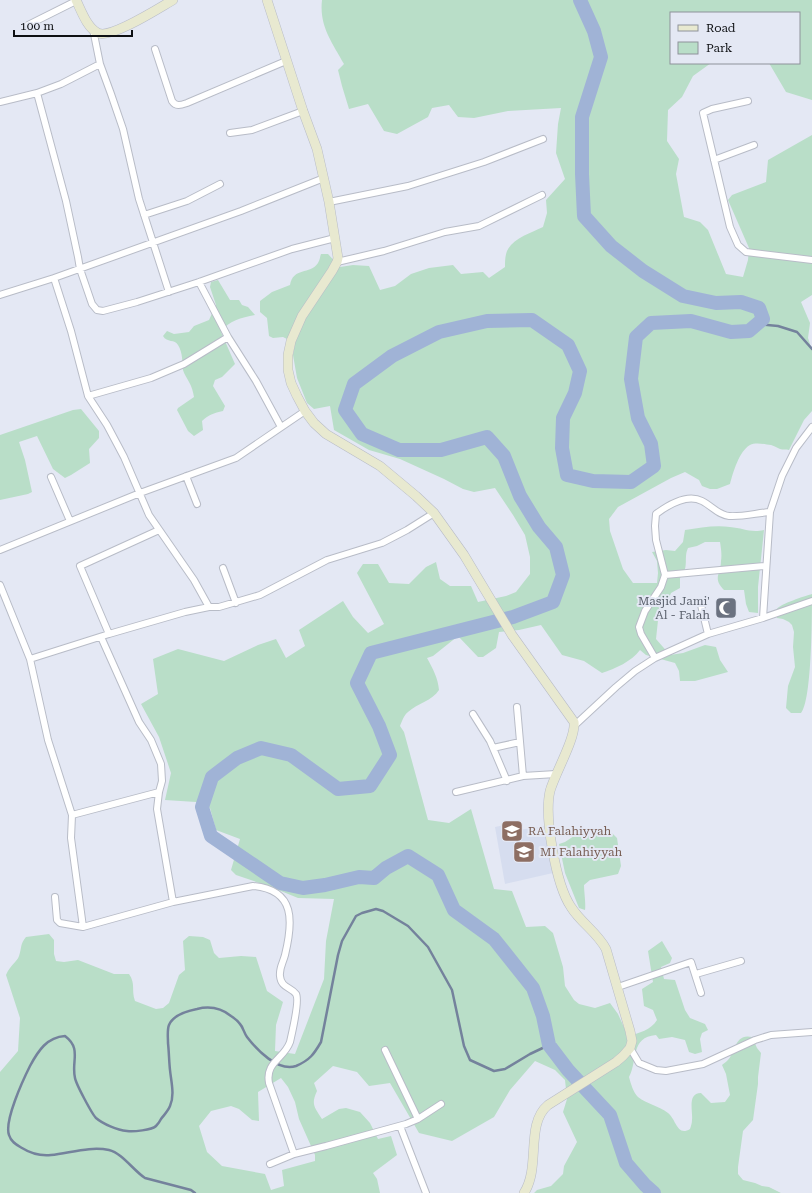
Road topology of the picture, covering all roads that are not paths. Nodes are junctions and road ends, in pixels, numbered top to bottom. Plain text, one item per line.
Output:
1 (76, 0) edge
2 (173, 0) edge
3 (267, 0) edge
4 (28, 25) dead end
5 (93, 28) junction
6 (155, 48) dead end
7 (286, 61) junction
8 (100, 64) junction
9 (37, 93) junction
10 (748, 101) dead end
11 (0, 102) edge
12 (303, 111) junction
13 (230, 133) dead end
14 (543, 139) dead end
15 (754, 145) dead end
16 (714, 160) junction
17 (324, 178) junction
18 (220, 184) dead end
19 (542, 195) dead end
20 (329, 202) junction
21 (144, 215) junction
22 (335, 238) junction
23 (153, 243) junction
24 (812, 260) edge
25 (337, 262) junction
26 (80, 269) junction
27 (54, 278) junction
28 (198, 282) junction
29 (169, 292) junction
30 (0, 295) edge
31 (228, 337) junction
32 (88, 396) junction
33 (305, 411) junction
34 (281, 427) junction
35 (812, 427) edge
36 (186, 476) junction
37 (51, 477) dead end
38 (140, 492) junction
39 (197, 504) dead end
40 (770, 512) junction
41 (434, 513) junction
42 (70, 521) junction
43 (159, 530) junction
44 (0, 550) edge
45 (766, 566) junction
46 (223, 568) dead end
47 (666, 575) junction
48 (0, 585) edge
49 (812, 601) edge
50 (236, 603) junction
51 (701, 605) dead end
52 (209, 607) junction
53 (763, 618) junction
54 (109, 634) junction
55 (708, 634) junction
56 (101, 637) junction
57 (655, 658) junction
58 (30, 659) junction
59 (516, 707) dead end
60 (474, 714) dead end
61 (575, 725) junction
62 (520, 742) junction
63 (493, 748) junction
64 (556, 774) junction
65 (523, 776) junction
66 (507, 781) junction
67 (159, 792) junction
68 (456, 792) dead end
69 (72, 815) junction
70 (55, 897) dead end
71 (173, 902) junction
72 (83, 926) junction
73 (741, 961) dead end
74 (696, 974) junction
75 (618, 987) junction
76 (702, 992) dead end
77 (812, 1032) edge
78 (630, 1048) junction
79 (385, 1050) dead end
80 (441, 1104) dead end
81 (418, 1119) junction
82 (400, 1126) junction
83 (294, 1154) junction
84 (270, 1164) dead end
85 (426, 1193) edge
86 (524, 1193) edge

1 - 4 street
1 - 5 main road
2 - 5 main road
3 - 7 main road
5 - 8 street
6 - 7 street
7 - 12 main road
8 - 9 street
8 - 21 street
9 - 11 street
9 - 26 street
10 - 16 street
12 - 13 street
12 - 17 main road
14 - 20 street
15 - 16 street
16 - 24 street
17 - 20 main road
17 - 23 street
18 - 21 street
19 - 25 street
20 - 22 main road
21 - 23 street
22 - 25 main road
22 - 28 street
23 - 26 street
23 - 29 street
25 - 33 main road
26 - 27 street
26 - 29 street
27 - 30 street
27 - 32 street
28 - 29 street
28 - 31 street
31 - 32 street
31 - 34 street
32 - 38 street
33 - 34 street
33 - 41 main road
34 - 36 street
35 - 40 street
36 - 38 street
36 - 39 street
37 - 42 street
38 - 42 street
38 - 43 street
40 - 45 street
40 - 47 street
41 - 50 street
41 - 61 main road
42 - 44 street
43 - 52 street
43 - 54 street
45 - 47 street
45 - 53 street
46 - 50 street
47 - 57 street
48 - 58 street
49 - 53 street
50 - 52 street
51 - 55 street
52 - 54 street
53 - 55 street
54 - 56 street
55 - 57 street
56 - 58 street
56 - 67 street
57 - 61 street
58 - 69 street
59 - 62 street
60 - 63 street
61 - 64 main road
62 - 63 street
62 - 65 street
63 - 66 street
64 - 65 street
64 - 75 main road
65 - 66 street
66 - 68 street
67 - 69 street
67 - 71 street
69 - 72 street
70 - 72 street
71 - 72 street
71 - 83 street
73 - 74 street
74 - 75 street
74 - 76 street
75 - 78 main road
77 - 78 street
78 - 86 main road
79 - 81 street
80 - 81 street
81 - 82 street
82 - 83 street
82 - 85 street
83 - 84 street

